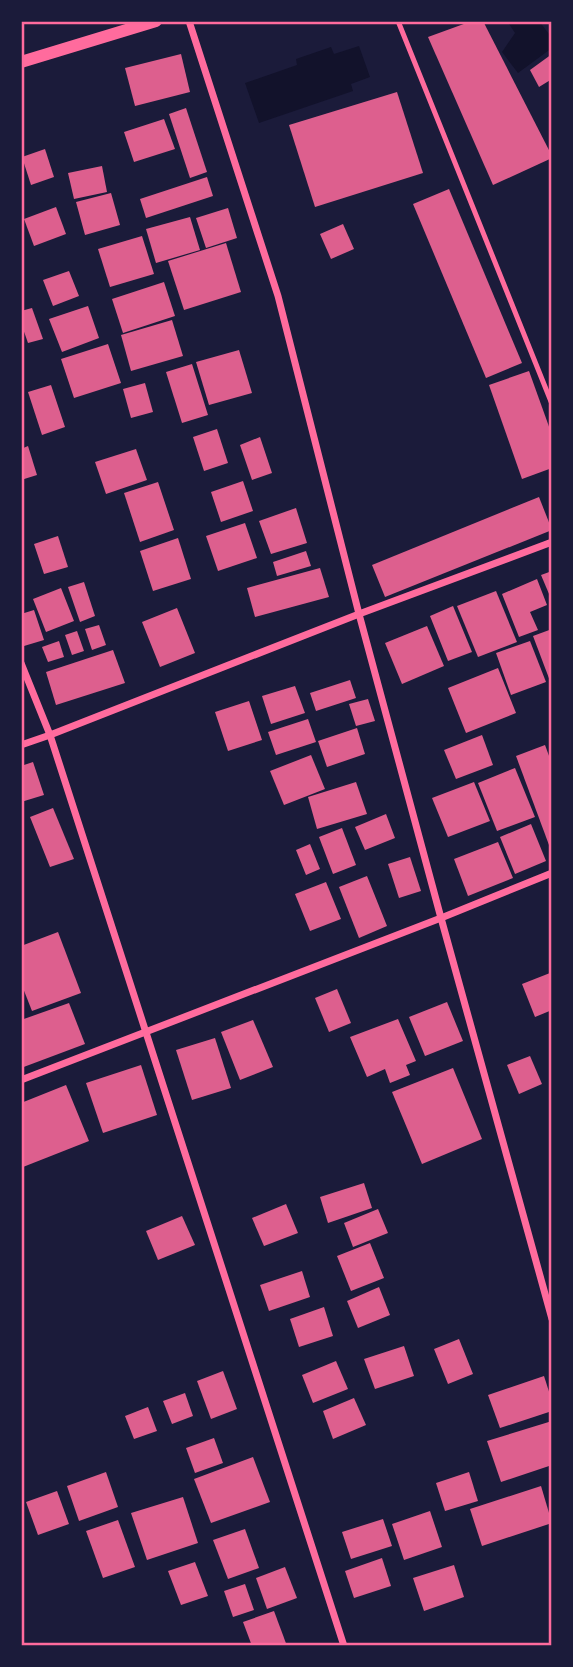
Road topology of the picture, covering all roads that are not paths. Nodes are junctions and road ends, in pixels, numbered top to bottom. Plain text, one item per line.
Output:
1 (156, 21) edge
2 (188, 21) edge
3 (398, 21) edge
4 (21, 62) edge
5 (552, 404) edge
6 (552, 542) edge
7 (359, 614) junction
8 (21, 663) edge
9 (50, 735) junction
10 (21, 745) edge
11 (552, 873) edge
12 (441, 918) junction
13 (145, 1032) junction
14 (21, 1080) edge
15 (552, 1319) edge
16 (344, 1646) edge

1 - 4 street
2 - 7 street
3 - 5 lane
6 - 7 street
7 - 9 street
7 - 12 street
8 - 9 street
9 - 10 street
9 - 13 street
11 - 12 street
12 - 13 street
12 - 15 street
13 - 14 street
13 - 16 street

